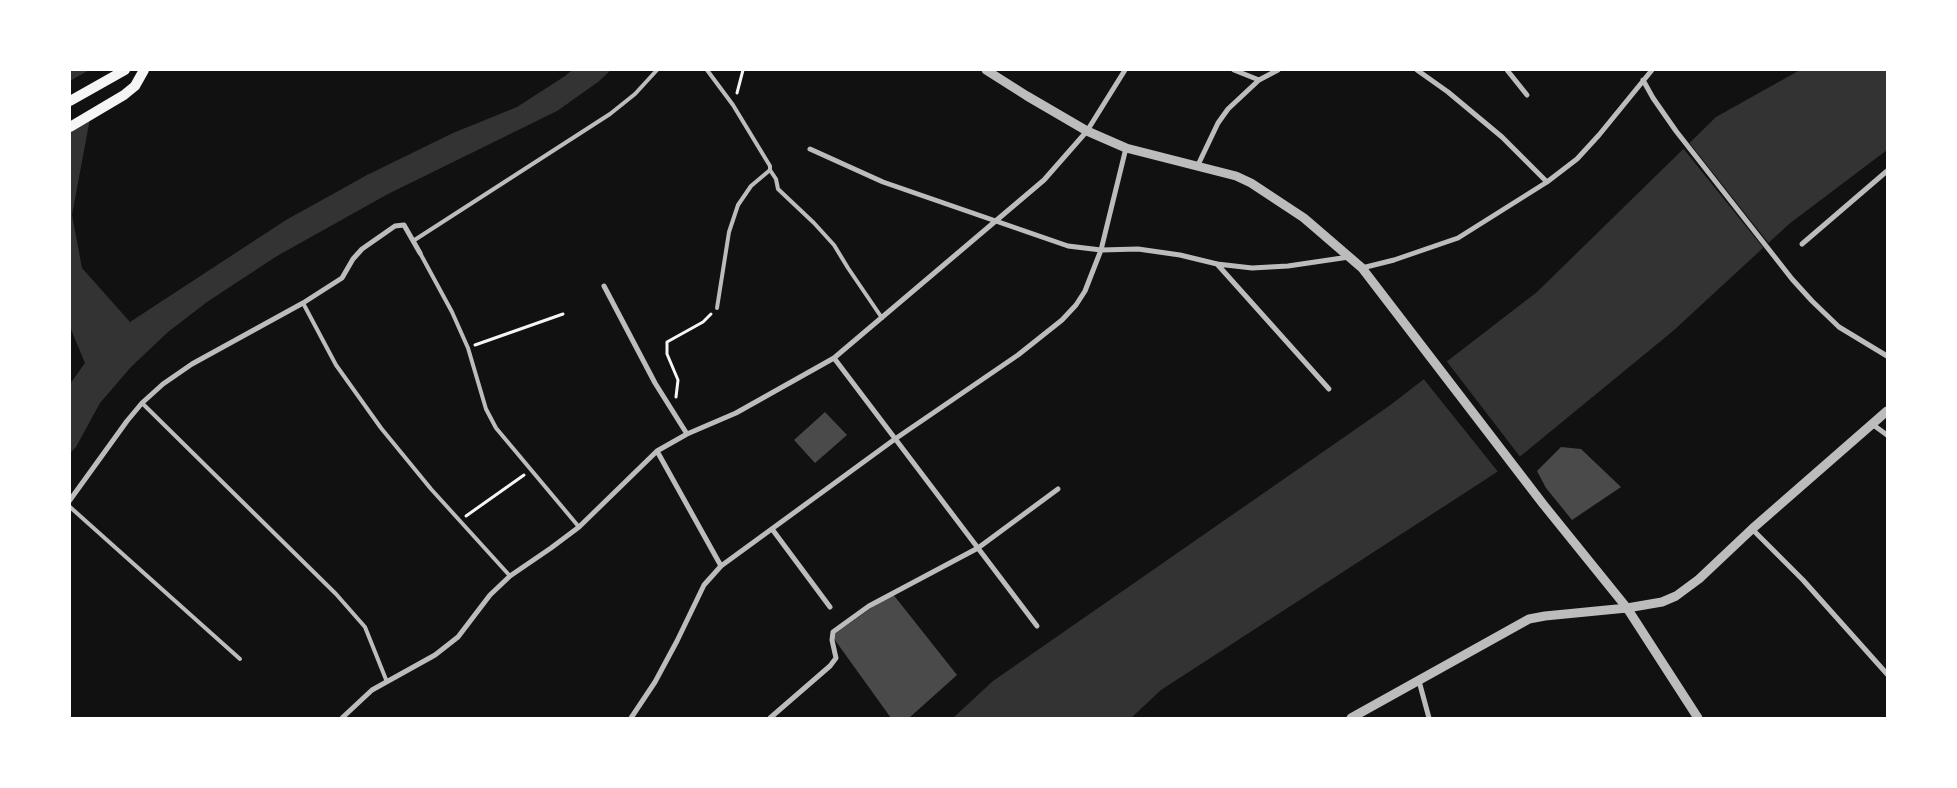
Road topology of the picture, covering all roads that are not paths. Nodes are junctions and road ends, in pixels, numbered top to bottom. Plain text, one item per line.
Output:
1 (125, 70) edge
2 (144, 70) edge
3 (657, 70) edge
4 (707, 70) edge
5 (986, 70) edge
6 (1125, 70) edge
7 (1234, 70) edge
8 (1278, 70) edge
9 (1417, 70) edge
10 (1507, 70) edge
11 (1652, 70) edge
12 (1259, 80) junction
13 (1643, 80) junction
14 (1527, 95) dead end
15 (70, 101) edge
16 (70, 127) edge
17 (1087, 130) junction
18 (1126, 148) junction
19 (810, 149) dead end
20 (1197, 167) junction
21 (770, 170) junction
22 (1887, 171) edge
23 (1547, 182) junction
24 (997, 220) junction
25 (413, 241) junction
26 (1802, 244) dead end
27 (1101, 250) junction
28 (420, 253) joint
29 (1349, 257) junction
30 (1217, 264) junction
31 (1362, 268) junction
32 (604, 286) dead end
33 (303, 303) junction
34 (717, 308) road end
35 (882, 318) junction
36 (1887, 356) edge
37 (834, 358) junction
38 (1329, 388) dead end
39 (142, 403) junction
40 (1887, 411) edge
41 (1872, 424) junction
42 (686, 434) junction
43 (1887, 435) edge
44 (895, 439) junction
45 (657, 451) junction
46 (1058, 489) dead end
47 (70, 500) edge
48 (70, 507) edge
49 (579, 527) junction
50 (772, 529) junction
51 (1752, 529) junction
52 (978, 548) junction
53 (721, 566) junction
54 (510, 576) junction
55 (830, 607) dead end
56 (1627, 608) junction
57 (1036, 626) dead end
58 (240, 659) dead end
59 (1887, 674) edge
60 (1419, 681) junction
61 (387, 682) junction
62 (342, 718) edge
63 (631, 718) edge
64 (770, 718) edge
65 (1351, 718) edge
66 (1430, 718) edge
67 (1698, 718) edge

1 - 15 main road
2 - 16 main road
3 - 25 lane
4 - 21 lane
5 - 17 street
6 - 17 street
7 - 12 street
8 - 12 street
9 - 23 street
10 - 14 street
11 - 13 street
12 - 20 street
13 - 23 street
13 - 36 street
17 - 18 street
17 - 24 street
18 - 20 street
18 - 27 street
19 - 24 street
20 - 29 street
21 - 34 lane
21 - 35 lane
22 - 26 street
23 - 31 street
24 - 27 street
24 - 35 street
25 - 28 street
25 - 33 street
27 - 30 street
27 - 44 street
28 - 49 lane
29 - 30 street
29 - 31 street
30 - 38 street
31 - 56 street
32 - 42 street
33 - 39 street
33 - 54 lane
35 - 37 street
37 - 42 street
37 - 44 street
39 - 47 street
39 - 61 lane
40 - 41 street
41 - 43 street
41 - 51 street
42 - 45 street
44 - 50 street
44 - 52 street
45 - 49 street
45 - 53 street
46 - 52 street
48 - 58 lane
49 - 54 street
50 - 53 street
50 - 55 street
51 - 56 street
51 - 59 street
52 - 57 street
52 - 64 street
53 - 63 street
54 - 61 street
56 - 60 street
56 - 67 street
60 - 65 street
60 - 66 street
61 - 62 street

